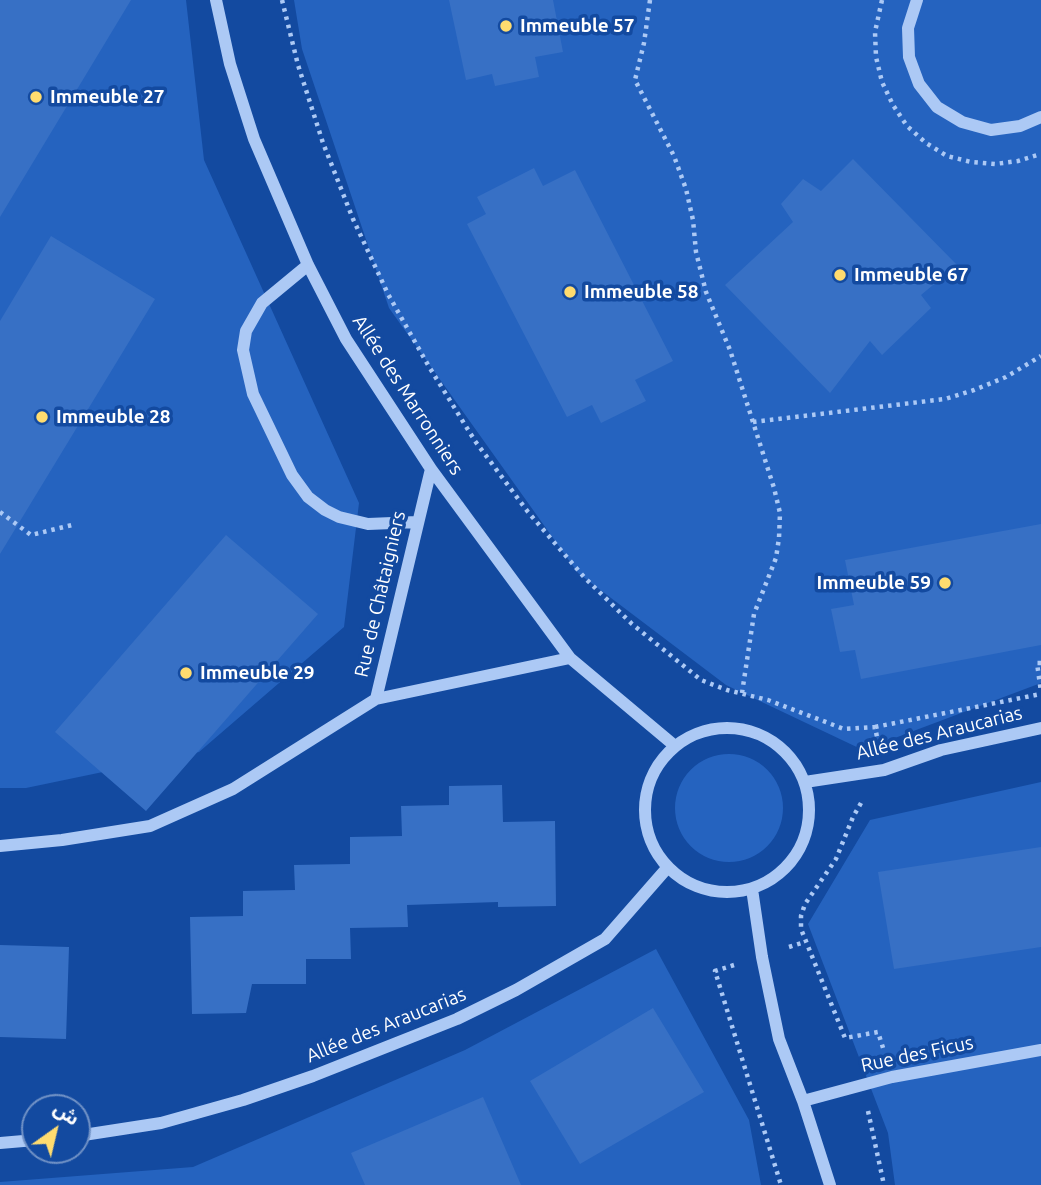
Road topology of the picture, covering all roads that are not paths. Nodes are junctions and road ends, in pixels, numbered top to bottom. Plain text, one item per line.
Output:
1 (216, 0) edge
2 (917, 0) edge
3 (1041, 117) edge
4 (308, 265) junction
5 (431, 469) junction
6 (417, 522) junction
7 (570, 658) junction
8 (376, 699) junction
9 (1041, 728) edge
10 (675, 746) junction
11 (805, 782) junction
12 (0, 846) edge
13 (668, 867) junction
14 (752, 889) junction
15 (1041, 1050) edge
16 (803, 1101) junction
17 (91, 1134) edge
18 (21, 1141) edge
19 (0, 1143) edge
20 (830, 1185) edge

1 - 4 street, Allée des Marronniers
2 - 3 street
4 - 5 street, Allée des Marronniers
4 - 6 street
5 - 6 street, Rue de Châtaigniers
5 - 7 street, Allée des Marronniers
6 - 8 street, Rue de Châtaigniers
7 - 8 street, Rue de Châtaigniers
7 - 10 street, Allée des Marronniers
8 - 12 street
9 - 11 street, Allée des Araucarias
10 - 11 street
10 - 13 street
11 - 14 street
13 - 14 street
13 - 17 street, Allée des Araucarias
14 - 16 street
15 - 16 street, Rue des Ficus
16 - 20 street
18 - 19 street

